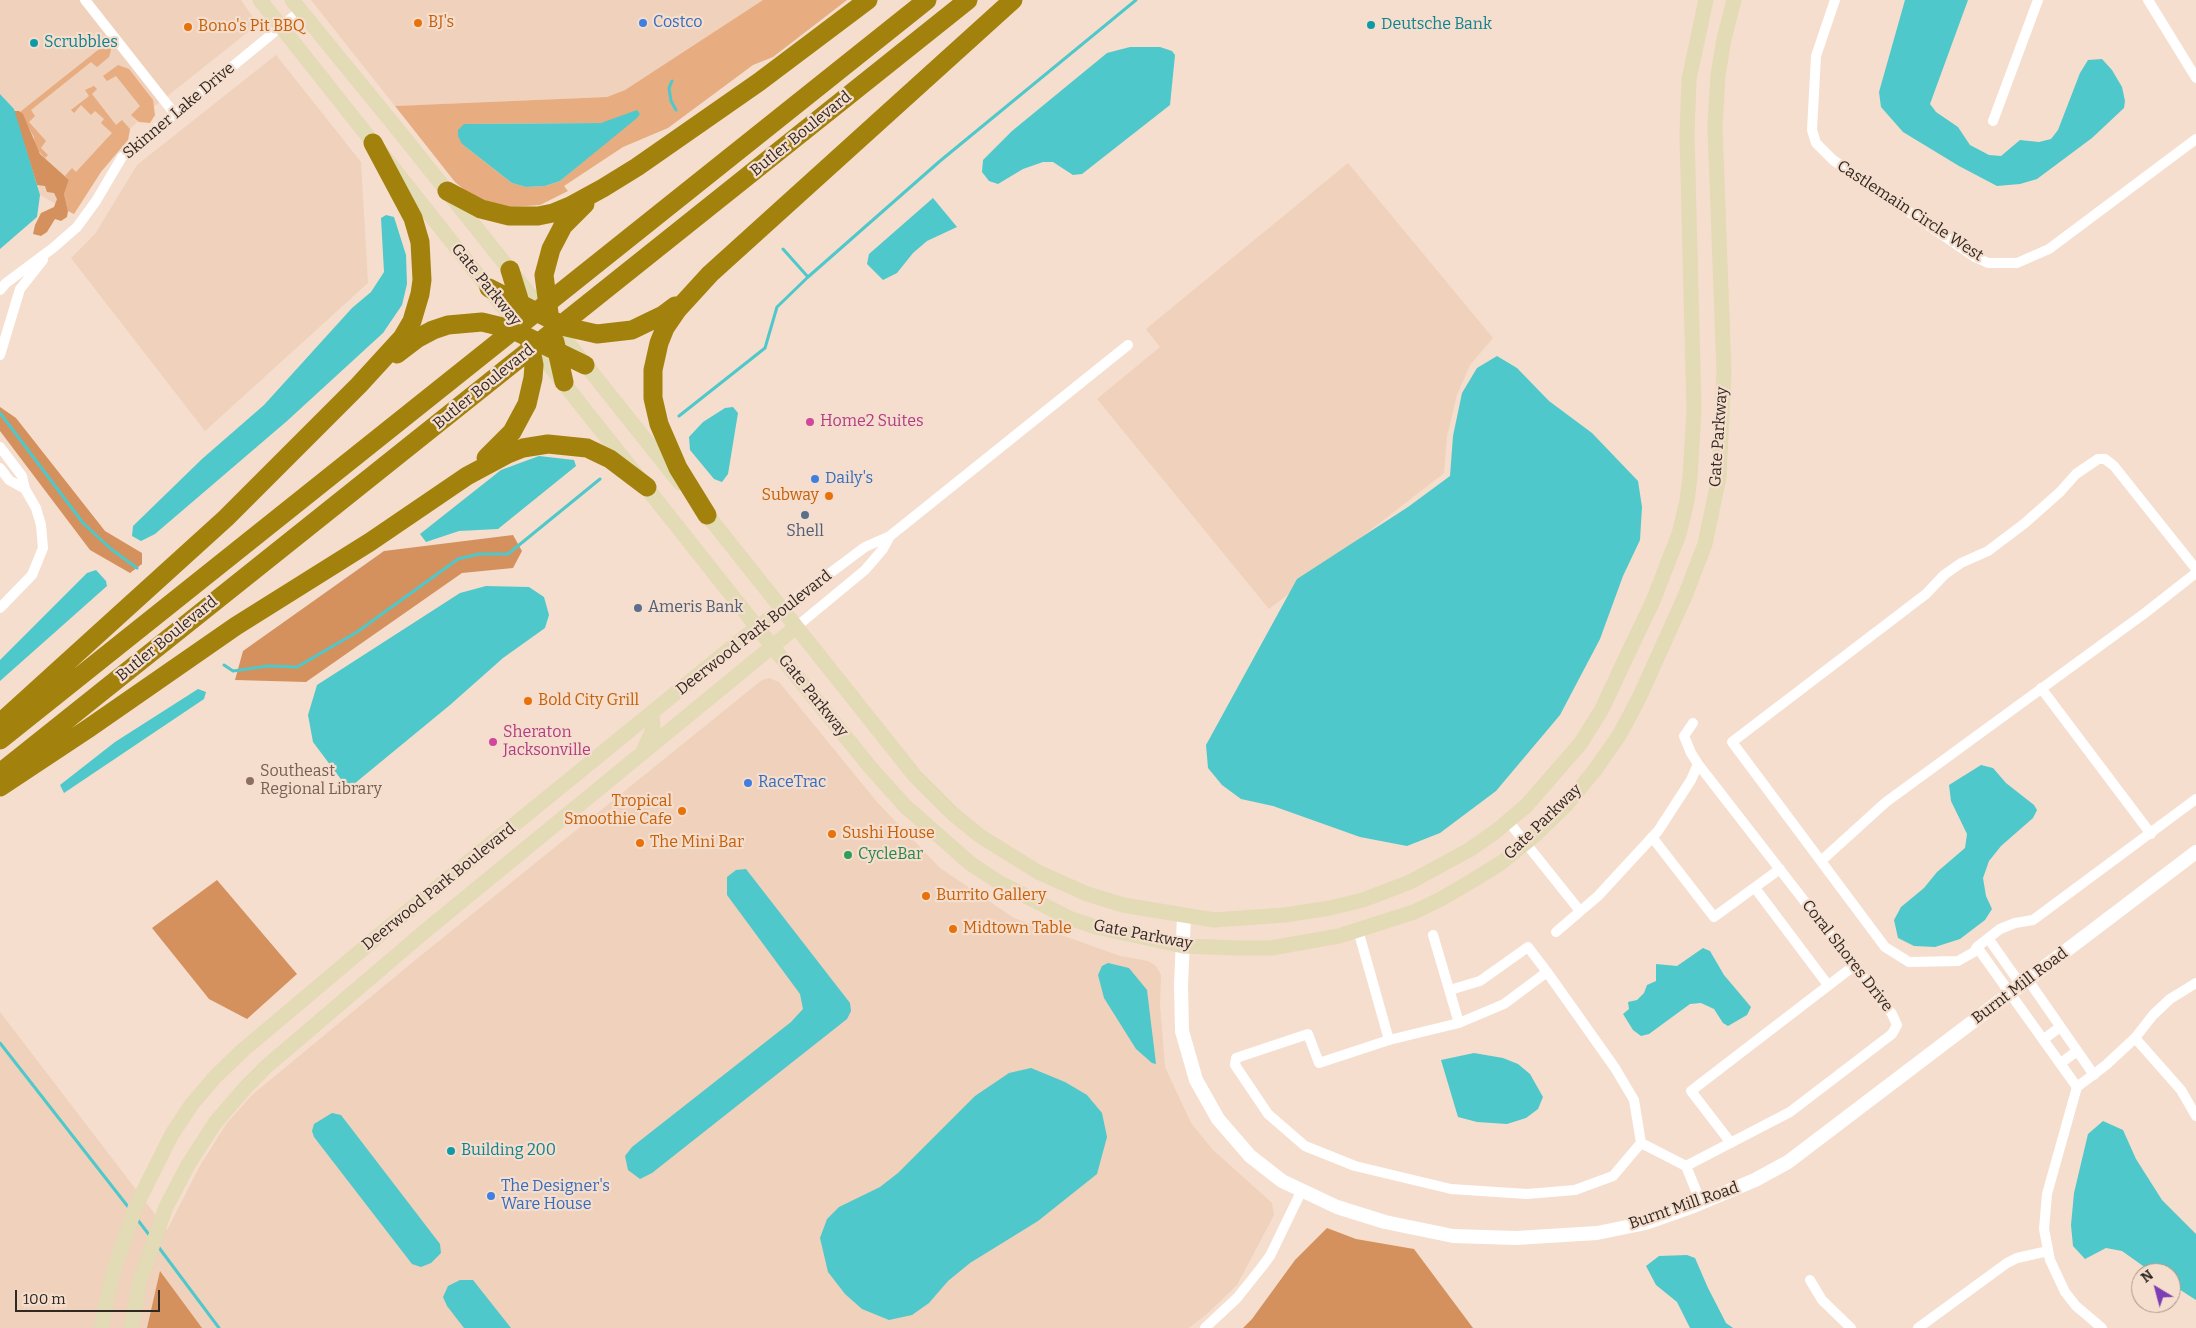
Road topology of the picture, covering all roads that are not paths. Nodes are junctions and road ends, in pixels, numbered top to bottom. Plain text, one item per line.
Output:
1 (85, 0) edge
2 (260, 0) edge
3 (868, 0) edge
4 (928, 0) edge
5 (968, 0) edge
6 (1013, 0) edge
7 (1706, 0) edge
8 (1734, 0) edge
9 (1836, 0) edge
10 (2038, 0) edge
11 (2148, 0) edge
12 (296, 5) edge
13 (280, 27) junction
14 (2196, 78) edge
15 (174, 113) junction
16 (1993, 121) dead end
17 (2196, 139) edge
18 (373, 143) junction
19 (603, 188) junction
20 (447, 191) junction
21 (53, 248) junction
22 (510, 270) junction
23 (710, 274) junction
24 (489, 288) junction
25 (0, 290) edge
26 (521, 305) junction
27 (550, 320) junction
28 (4, 325) edge
29 (528, 337) junction
30 (1128, 345) dead end
31 (557, 350) junction
32 (0, 355) edge
33 (586, 365) junction
34 (564, 382) junction
35 (359, 385) junction
36 (0, 447) edge
37 (0, 468) edge
38 (467, 476) junction
39 (647, 487) junction
40 (25, 489) junction
41 (707, 515) junction
42 (890, 536) junction
43 (2196, 571) edge
44 (0, 608) edge
45 (782, 609) junction
46 (757, 627) junction
47 (796, 627) junction
48 (772, 646) junction
49 (2041, 688) junction
50 (652, 712) junction
51 (1693, 723) dead end
52 (0, 724) edge
53 (0, 740) edge
54 (642, 752) junction
55 (1698, 764) junction
56 (0, 773) edge
57 (0, 787) edge
58 (2196, 799) edge
59 (1508, 821) junction
60 (2151, 834) junction
61 (1652, 837) junction
62 (1525, 843) junction
63 (2196, 852) edge
64 (1821, 861) junction
65 (1780, 869) junction
66 (1755, 888) junction
67 (1580, 911) junction
68 (1184, 916) junction
69 (1358, 930) junction
70 (1556, 932) dead end
71 (1433, 935) dead end
72 (1988, 938) junction
73 (1183, 946) junction
74 (1976, 947) junction
75 (1855, 965) junction
76 (1547, 972) junction
77 (2196, 983) edge
78 (1828, 986) junction
79 (2020, 986) junction
80 (1450, 990) junction
81 (1459, 1022) junction
82 (2060, 1027) junction
83 (2135, 1038) junction
84 (2044, 1039) junction
85 (1389, 1040) junction
86 (2077, 1052) junction
87 (2061, 1063) junction
88 (2094, 1075) junction
89 (2077, 1087) junction
90 (2196, 1116) edge
91 (1641, 1143) junction
92 (1731, 1143) junction
93 (1686, 1166) junction
94 (1302, 1190) junction
95 (1701, 1203) junction
96 (2048, 1251) junction
97 (1810, 1280) dead end
98 (101, 1328) edge
99 (131, 1328) edge
100 (1205, 1328) edge
101 (1851, 1328) edge
102 (1918, 1328) edge
103 (2102, 1328) edge

1 - 15 street
2 - 13 main road, Gate Parkway
3 - 19 highway
4 - 53 highway, Butler Boulevard
5 - 56 highway, Butler Boulevard
6 - 23 highway
7 - 59 main road, Gate Parkway
8 - 62 main road, Gate Parkway
9 - 17 street, Castlemain Circle West
10 - 16 street
11 - 14 street
12 - 13 street, Skinner Lake Drive
12 - 20 main road, Gate Parkway
13 - 15 street, Skinner Lake Drive
13 - 18 main road, Gate Parkway
15 - 21 street, Skinner Lake Drive
18 - 24 main road, Gate Parkway
18 - 35 highway
19 - 20 highway
19 - 27 highway
20 - 22 main road, Gate Parkway
21 - 25 street, Skinner Lake Drive
21 - 28 street, Skinner Lake Drive
22 - 26 highway
22 - 27 main road, Gate Parkway
23 - 27 highway
23 - 41 highway
24 - 26 highway
24 - 29 main road, Gate Parkway
26 - 27 highway
26 - 29 highway
27 - 31 highway
27 - 33 main road, Gate Parkway
28 - 32 street, Skinner Lake Drive
29 - 31 highway
29 - 34 main road, Gate Parkway
29 - 35 highway
29 - 38 highway
30 - 42 street, Deerwood Park Boulevard
31 - 33 highway
31 - 34 highway
33 - 41 main road, Gate Parkway
34 - 39 main road, Gate Parkway
35 - 52 highway
36 - 40 street
37 - 40 street
38 - 39 highway
38 - 57 highway
39 - 46 main road, Gate Parkway
40 - 44 street
41 - 45 main road, Gate Parkway
42 - 45 street, Deerwood Park Boulevard
42 - 47 street, Deerwood Park Boulevard
43 - 49 street
43 - 64 street
45 - 46 main road, Deerwood Park Boulevard
45 - 47 main road, Gate Parkway
46 - 48 main road, Gate Parkway
46 - 50 main road, Deerwood Park Boulevard
47 - 48 main road, Deerwood Park Boulevard
47 - 68 main road, Gate Parkway
48 - 54 main road, Deerwood Park Boulevard
48 - 73 main road, Gate Parkway
49 - 60 street
49 - 64 street
50 - 54 main road
50 - 98 main road, Deerwood Park Boulevard
51 - 55 street, Coral Shores Drive
54 - 99 main road, Deerwood Park Boulevard
55 - 61 street
55 - 65 street, Coral Shores Drive
58 - 60 street
59 - 62 street
59 - 68 main road, Gate Parkway
60 - 72 street
61 - 66 street
61 - 67 street
62 - 67 street
62 - 69 main road, Gate Parkway
63 - 79 street, Burnt Mill Road
64 - 74 street
65 - 66 street
65 - 75 street, Coral Shores Drive
66 - 78 street
67 - 70 street
68 - 73 street, Burnt Mill Road
69 - 73 main road, Gate Parkway
69 - 85 street
71 - 80 street
72 - 74 street
72 - 79 street
73 - 94 street, Burnt Mill Road
74 - 79 street
75 - 78 street
75 - 92 street, Coral Shores Drive
76 - 80 street
76 - 81 street
76 - 91 street
77 - 83 street
78 - 92 street
79 - 82 street
79 - 84 street
79 - 95 street, Burnt Mill Road
80 - 81 street
81 - 85 street
82 - 84 street
82 - 86 street
83 - 88 street
83 - 90 street
84 - 87 street
85 - 91 street
86 - 87 street
86 - 88 street
87 - 89 street
88 - 89 street
89 - 96 street
91 - 93 street
92 - 93 street, Coral Shores Drive
93 - 95 street
94 - 95 street, Burnt Mill Road
94 - 100 street
96 - 102 street
96 - 103 street
97 - 101 street

